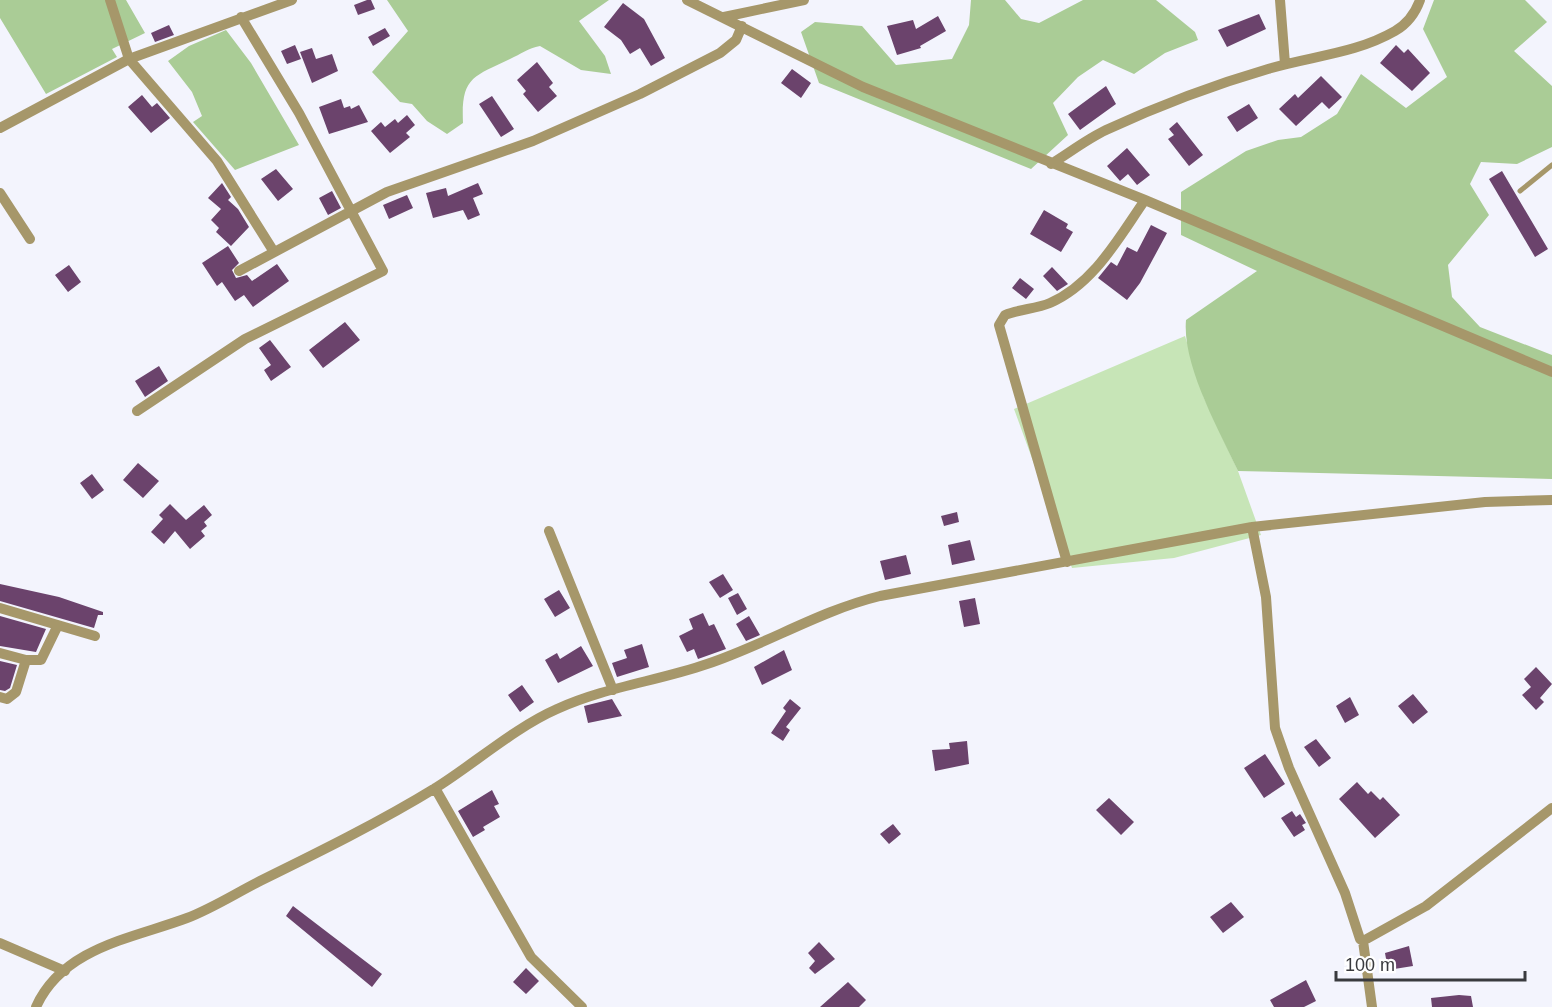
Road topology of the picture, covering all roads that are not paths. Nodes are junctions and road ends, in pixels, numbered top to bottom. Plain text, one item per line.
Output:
1 (110, 0) edge
2 (292, 0) edge
3 (687, 0) edge
4 (804, 0) edge
5 (1281, 0) edge
6 (1420, 0) edge
7 (724, 16) junction
8 (242, 17) junction
9 (742, 26) junction
10 (129, 59) junction
11 (1285, 64) junction
12 (0, 128) edge
13 (1051, 164) junction
14 (1552, 165) edge
15 (1520, 191) dead end
16 (0, 193) edge
17 (1145, 201) junction
18 (351, 210) junction
19 (30, 238) dead end
20 (274, 252) junction
21 (239, 271) dead end
22 (1552, 372) edge
23 (137, 411) dead end
24 (1552, 500) edge
25 (1252, 528) junction
26 (549, 531) dead end
27 (1067, 562) junction
28 (0, 608) edge
29 (58, 625) junction
30 (94, 636) dead end
31 (0, 653) edge
32 (26, 660) junction
33 (614, 690) junction
34 (0, 697) edge
35 (435, 788) junction
36 (1552, 808) edge
37 (1362, 941) junction
38 (0, 943) edge
39 (65, 971) junction
40 (36, 1007) edge
41 (582, 1007) edge
42 (1372, 1007) edge

1 - 10 street
2 - 8 street
3 - 7 street
4 - 7 street
5 - 11 street
6 - 11 street
7 - 9 street
8 - 10 street
8 - 18 street
9 - 13 street
9 - 18 street
10 - 12 street
10 - 20 street
11 - 13 street
13 - 17 street
14 - 15 lane
16 - 19 street
17 - 22 street
17 - 27 street
18 - 20 street
18 - 23 street
20 - 21 street
24 - 25 street
25 - 27 street
25 - 37 street
26 - 33 street
27 - 33 street
28 - 29 street
29 - 30 street
29 - 32 street
31 - 32 street
32 - 34 street
33 - 35 street
35 - 39 street
35 - 41 street
36 - 37 street
37 - 42 street
38 - 39 street
39 - 40 street

